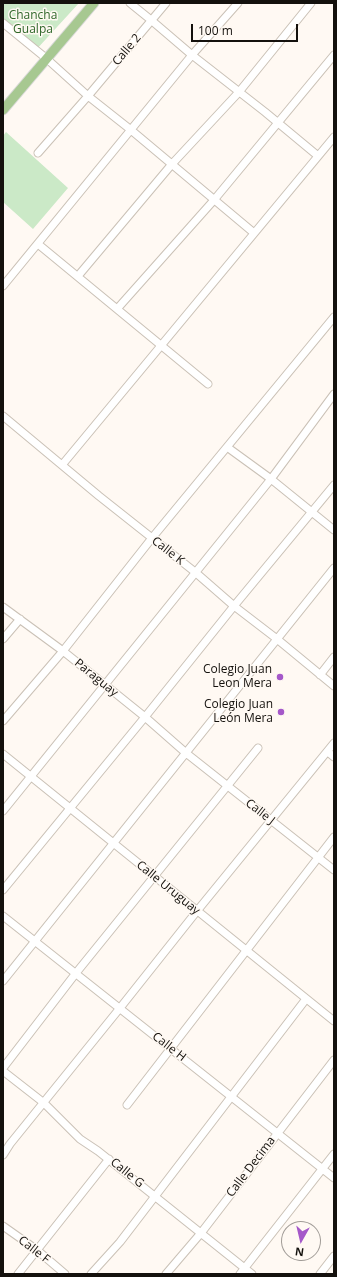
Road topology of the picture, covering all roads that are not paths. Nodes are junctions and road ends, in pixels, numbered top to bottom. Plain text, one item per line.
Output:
1 (94, 3) edge
2 (130, 3) edge
3 (166, 3) edge
4 (238, 3) edge
5 (312, 3) edge
6 (151, 20) junction
7 (3, 22) edge
8 (192, 55) junction
9 (334, 55) edge
10 (47, 59) junction
11 (239, 92) junction
12 (88, 96) junction
13 (3, 110) edge
14 (278, 123) junction
15 (131, 130) junction
16 (334, 137) edge
17 (38, 153) dead end
18 (318, 156) junction
19 (172, 164) junction
20 (214, 200) junction
21 (254, 233) junction
22 (38, 244) junction
23 (78, 276) junction
24 (3, 286) edge
25 (117, 309) junction
26 (334, 317) edge
27 (161, 345) junction
28 (208, 384) dead end
29 (334, 394) edge
30 (3, 416) edge
31 (227, 447) junction
32 (62, 465) junction
33 (270, 479) junction
34 (334, 485) edge
35 (312, 513) junction
36 (334, 530) edge
37 (152, 538) junction
38 (334, 568) edge
39 (195, 572) junction
40 (234, 606) junction
41 (3, 607) edge
42 (20, 620) junction
43 (3, 639) edge
44 (277, 639) junction
45 (63, 651) junction
46 (334, 657) edge
47 (320, 675) junction
48 (105, 685) junction
49 (334, 686) edge
50 (145, 717) junction
51 (3, 721) edge
52 (334, 743) edge
53 (258, 748) dead end
54 (328, 752) junction
55 (186, 753) junction
56 (3, 754) edge
57 (334, 757) edge
58 (31, 777) junction
59 (228, 787) junction
60 (70, 808) junction
61 (3, 811) edge
62 (270, 819) junction
63 (334, 837) edge
64 (114, 844) junction
65 (318, 858) junction
66 (334, 870) edge
67 (154, 876) junction
68 (3, 890) edge
69 (197, 910) junction
70 (3, 916) edge
71 (36, 941) junction
72 (247, 951) junction
73 (76, 973) junction
74 (3, 981) edge
75 (306, 999) junction
76 (120, 1008) junction
77 (334, 1021) edge
78 (171, 1048) junction
79 (334, 1060) edge
80 (3, 1069) edge
81 (232, 1096) junction
82 (44, 1103) junction
83 (127, 1105) dead end
84 (277, 1133) junction
85 (334, 1154) edge
86 (3, 1155) edge
87 (109, 1159) junction
88 (323, 1169) junction
89 (334, 1178) edge
90 (155, 1196) junction
91 (3, 1226) edge
92 (201, 1233) junction
93 (36, 1250) junction
94 (334, 1256) edge
95 (244, 1268) junction
96 (18, 1274) edge
97 (65, 1274) edge
98 (91, 1274) edge
99 (166, 1274) edge
100 (240, 1274) edge
101 (252, 1274) edge
102 (320, 1274) edge

1 - 10 main road
2 - 6 street
3 - 6 street, Calle 2
4 - 8 street
5 - 11 street
6 - 8 street
6 - 12 street, Calle 2
7 - 10 street
8 - 11 street
8 - 15 street
9 - 14 street
10 - 12 street
10 - 13 main road
11 - 14 street
11 - 19 street
12 - 15 street
12 - 17 street, Calle 2
14 - 18 street
14 - 20 street
15 - 19 street
15 - 22 street
16 - 18 street
18 - 21 street
19 - 20 street
19 - 23 street
20 - 21 street
20 - 25 street
21 - 27 street
22 - 23 street
22 - 24 street
23 - 25 street
25 - 27 street
26 - 31 street
27 - 28 street
27 - 32 street
29 - 33 street
30 - 32 street, Calle K
31 - 33 street
31 - 37 street
32 - 37 street, Calle K
33 - 35 street
33 - 39 street
34 - 35 street
35 - 36 street
35 - 40 street
37 - 39 street, Calle K
37 - 45 street
38 - 44 street
39 - 40 street, Calle K
39 - 48 street
40 - 44 street, Calle K
40 - 50 street
41 - 42 street, Paraguay
42 - 43 street
42 - 45 street, Paraguay
44 - 47 street, Calle K
44 - 55 street
45 - 48 street, Paraguay
45 - 51 street
46 - 47 street
47 - 49 street, Calle K
48 - 50 street, Paraguay
48 - 58 street
50 - 55 street, Paraguay
50 - 60 street
52 - 54 street
53 - 59 street
54 - 57 street
54 - 62 street
55 - 59 street, Calle J
55 - 64 street
56 - 58 street, Calle Uruguay
58 - 60 street, Calle Uruguay
58 - 61 street
59 - 62 street, Calle J
59 - 67 street
60 - 64 street, Calle Uruguay
60 - 68 street
62 - 65 street, Calle J
62 - 69 street
63 - 65 street
64 - 67 street, Calle Uruguay
64 - 71 street
65 - 66 street, Calle J
65 - 72 street
67 - 69 street, Calle Uruguay
67 - 73 street
69 - 72 street, Calle Uruguay
69 - 76 street
70 - 71 street, Calle H
71 - 73 street, Calle H
71 - 74 street
72 - 75 street, Calle Uruguay
72 - 78 street
73 - 76 street, Calle H
73 - 80 street
75 - 77 street, Calle Uruguay
75 - 81 street
76 - 78 street, Calle H
76 - 82 street
78 - 81 street, Calle H
78 - 83 street
79 - 84 street, Calle Decima
80 - 82 street, Calle G
81 - 84 street, Calle H
81 - 90 street
82 - 86 street
82 - 87 street, Calle G
84 - 88 street, Calle H
84 - 92 street, Calle Decima
85 - 88 street
87 - 90 street, Calle G
87 - 93 street
88 - 89 street, Calle H
88 - 95 street
90 - 92 street, Calle G
90 - 98 street
91 - 93 street, Calle F
92 - 95 street, Calle G
92 - 99 street, Calle Decima
93 - 96 street
93 - 97 street, Calle F
94 - 102 street
95 - 100 street
95 - 101 street, Calle G

